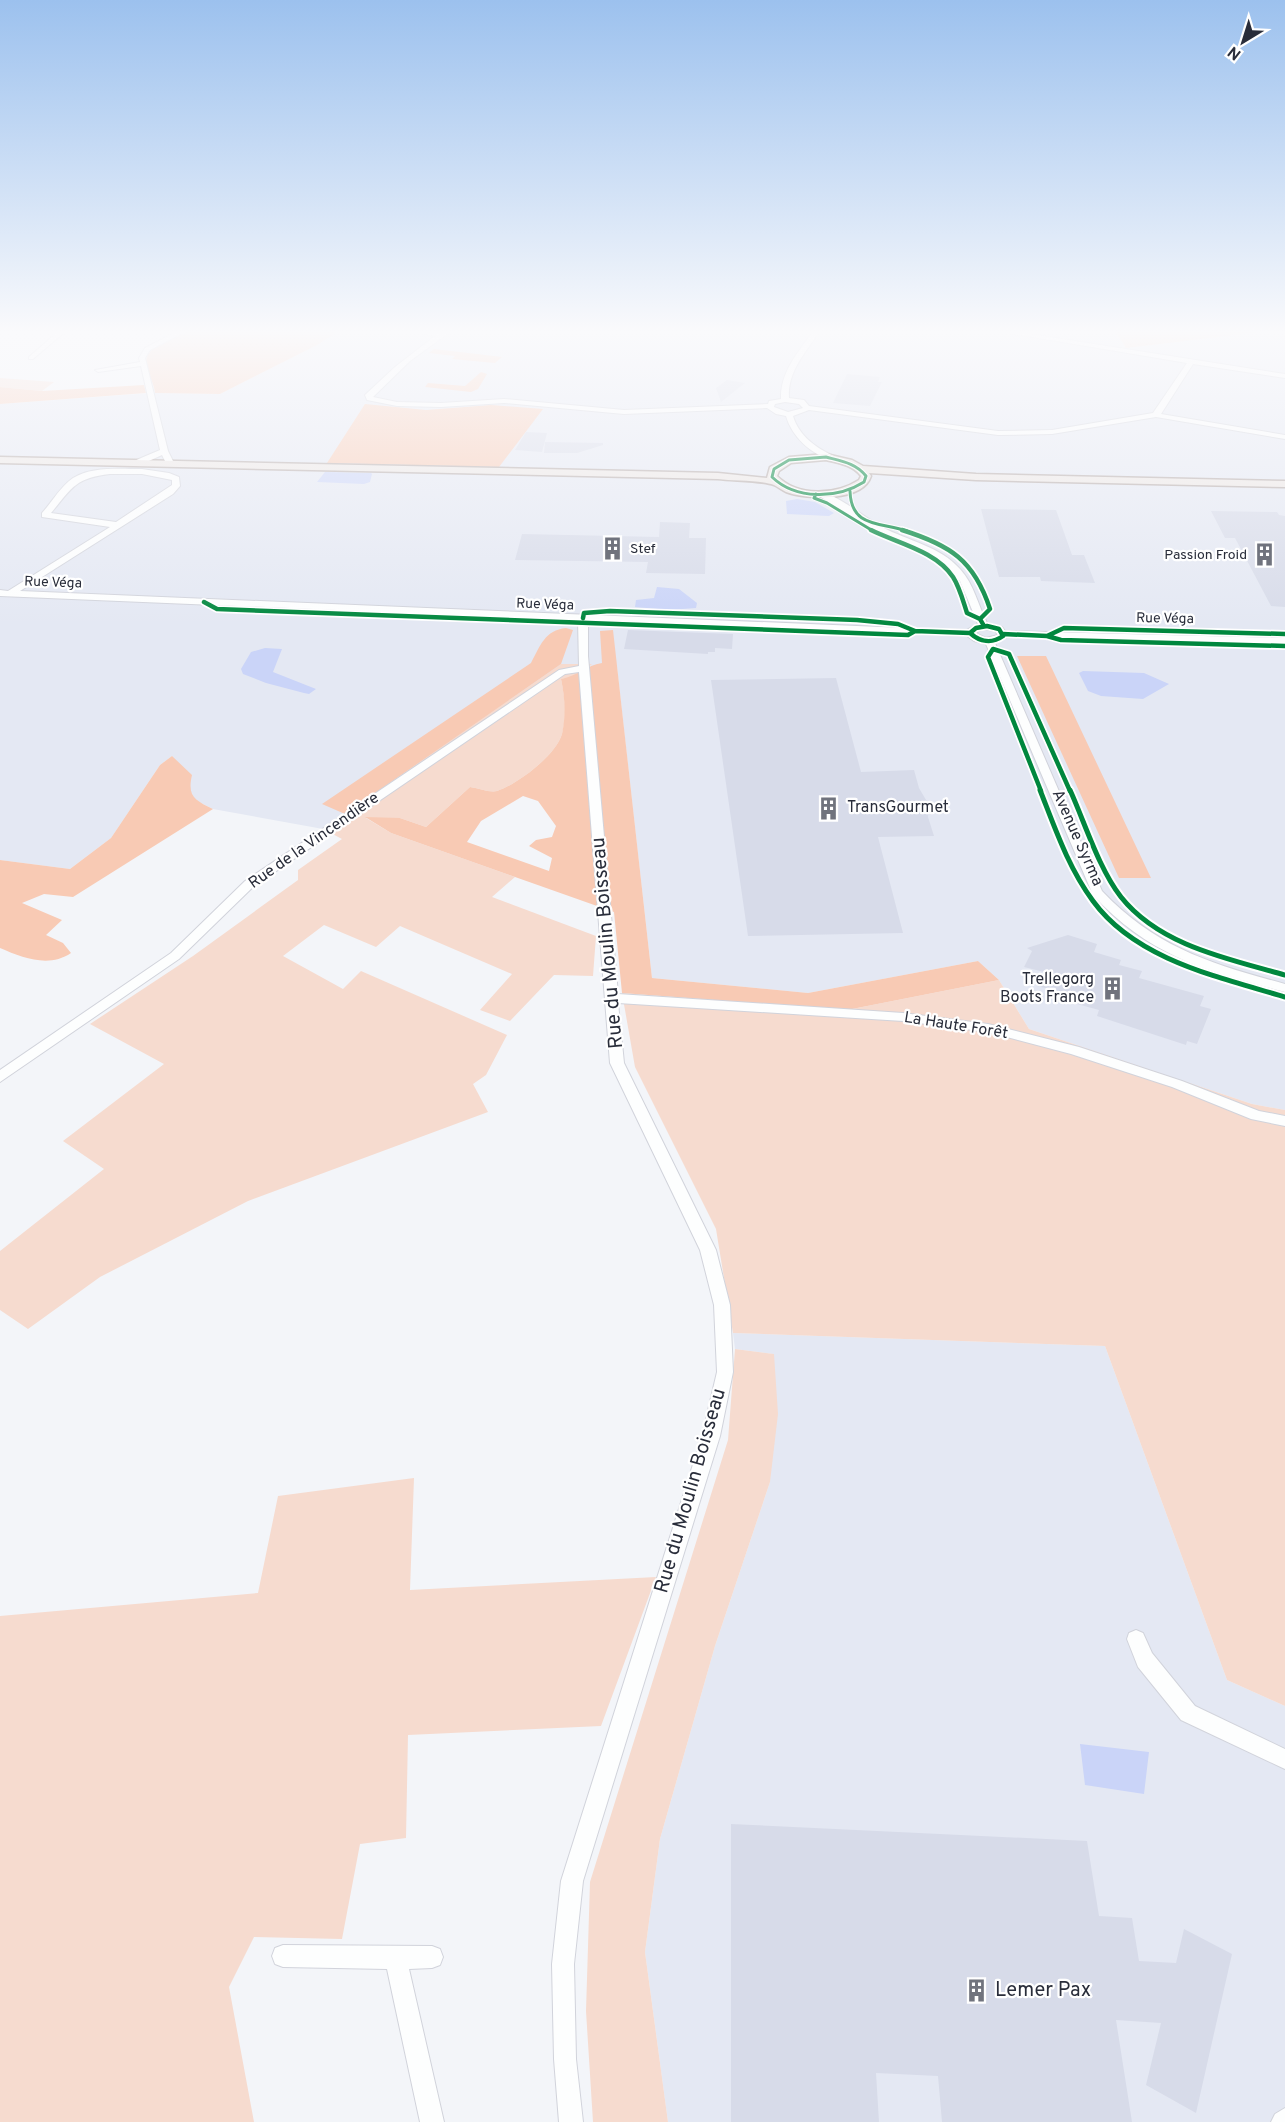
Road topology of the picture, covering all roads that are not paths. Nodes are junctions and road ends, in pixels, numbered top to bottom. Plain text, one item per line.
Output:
1 (158, 428) edge
2 (796, 428) edge
3 (954, 428) edge
4 (1075, 428) edge
5 (1238, 428) edge
6 (1285, 436) edge
7 (805, 441) junction
8 (164, 452) junction
9 (800, 458) junction
10 (831, 458) junction
11 (0, 460) edge
12 (137, 463) junction
13 (170, 463) junction
14 (445, 469) junction
15 (774, 469) junction
16 (861, 469) junction
17 (1138, 481) junction
18 (776, 482) junction
19 (864, 482) junction
20 (1285, 484) edge
21 (850, 491) junction
22 (822, 494) junction
23 (857, 515) junction
24 (117, 525) junction
25 (4, 593) edge
26 (588, 618) junction
27 (984, 626) junction
28 (970, 633) junction
29 (1003, 634) junction
30 (989, 641) junction
31 (1285, 641) edge
32 (584, 668) junction
33 (1285, 988) edge
34 (614, 998) junction
35 (0, 1077) edge
36 (1285, 1121) edge
37 (1136, 1639) dead end
38 (1285, 1759) edge
39 (284, 1956) dead end
40 (432, 1957) dead end
41 (396, 1958) junction
42 (567, 2121) edge
43 (432, 2122) edge

1 - 8 street
2 - 7 street
3 - 4 street
5 - 6 street
7 - 9 street
7 - 10 street
8 - 12 street
8 - 13 street
9 - 10 main road
9 - 15 main road
10 - 16 main road
11 - 12 main road
12 - 13 main road
13 - 14 main road
14 - 15 main road
14 - 18 main road
15 - 18 main road
16 - 17 main road
16 - 19 main road
17 - 19 main road
17 - 20 main road
18 - 22 main road
19 - 21 main road
21 - 22 main road
21 - 23 street
22 - 23 street
23 - 27 street
24 - 24 street
24 - 25 street
25 - 26 street, Rue Véga
26 - 28 street, Rue Véga
26 - 32 street, Rue du Moulin Boisseau
27 - 28 street, Rue Véga
27 - 29 street, Rue Véga
28 - 30 street, Rue Véga
29 - 30 street, Rue Véga
29 - 31 street, Rue Véga
30 - 33 street, Avenue Syrma
32 - 34 street, Rue du Moulin Boisseau
32 - 35 street, Rue de la Vincendière
34 - 36 street, La Haute Forêt
34 - 42 street, Rue du Moulin Boisseau
37 - 38 street
39 - 41 street
40 - 41 street
41 - 43 street

